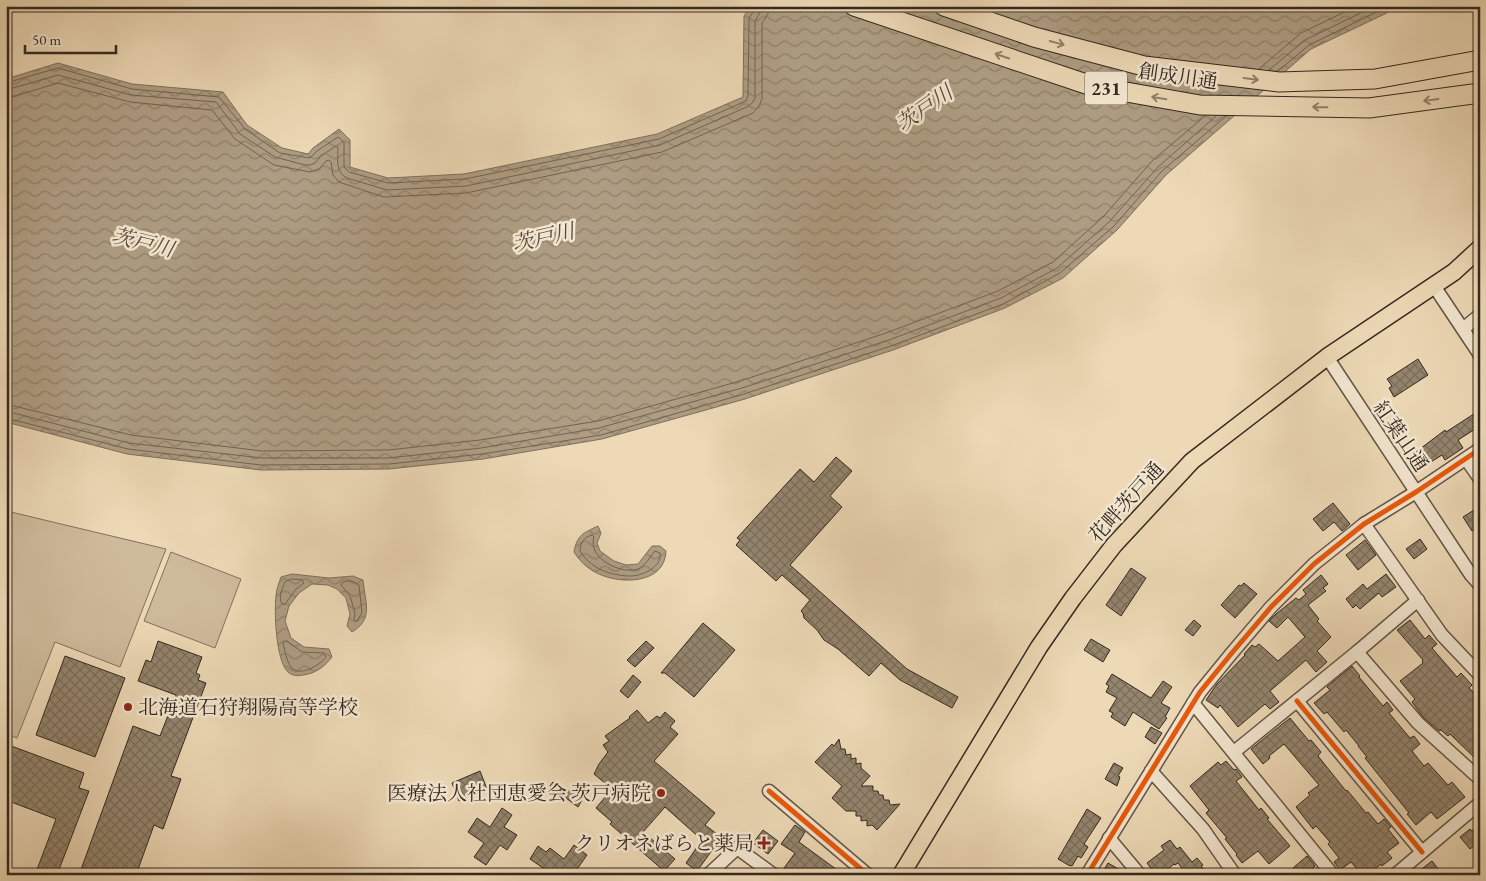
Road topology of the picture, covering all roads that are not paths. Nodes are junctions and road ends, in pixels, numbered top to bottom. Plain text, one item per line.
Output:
1 (854, 6) edge
2 (944, 6) edge
3 (1480, 60) edge
4 (1480, 93) edge
5 (1480, 248) edge
6 (1434, 286) junction
7 (1480, 316) edge
8 (1463, 329) junction
9 (1480, 355) edge
10 (1326, 357) junction
11 (1480, 449) edge
12 (1466, 459) junction
13 (1480, 479) edge
14 (1416, 492) junction
15 (1364, 524) junction
16 (1480, 585) edge
17 (1418, 600) junction
18 (1358, 652) junction
19 (1480, 675) edge
20 (1297, 701) junction
21 (1194, 702) junction
22 (1234, 752) junction
23 (1151, 771) junction
24 (1480, 779) edge
25 (769, 791) dead end
26 (1480, 803) edge
27 (1109, 838) junction
28 (1422, 852) junction
29 (708, 875) edge
30 (774, 875) edge
31 (868, 875) edge
32 (901, 875) edge
33 (1087, 875) edge
34 (1140, 875) edge
35 (1236, 875) edge
36 (1333, 875) edge
37 (1395, 875) edge

4 -> 1 highway, 創成川通 / 231
2 -> 3 highway, 創成川通 / 231
5 - 6 main road, 花畔茨戸通
6 - 8 street
6 - 10 main road, 花畔茨戸通
7 - 8 street
8 - 9 street
10 - 14 street, 紅葉山通
10 - 32 main road, 花畔茨戸通
11 - 12 street
12 - 13 street
12 - 14 street
14 - 15 street
14 - 16 street, 紅葉山通
15 - 17 street
15 - 21 street
17 - 18 street
17 - 19 street
18 - 20 street
18 - 24 street
20 - 22 street
20 - 28 street
21 - 22 street
21 - 23 street
22 - 36 street
23 - 27 street
23 - 35 street
25 - 31 street
26 - 28 street
27 - 33 street
27 - 34 street
28 - 37 street
29 - 30 street

